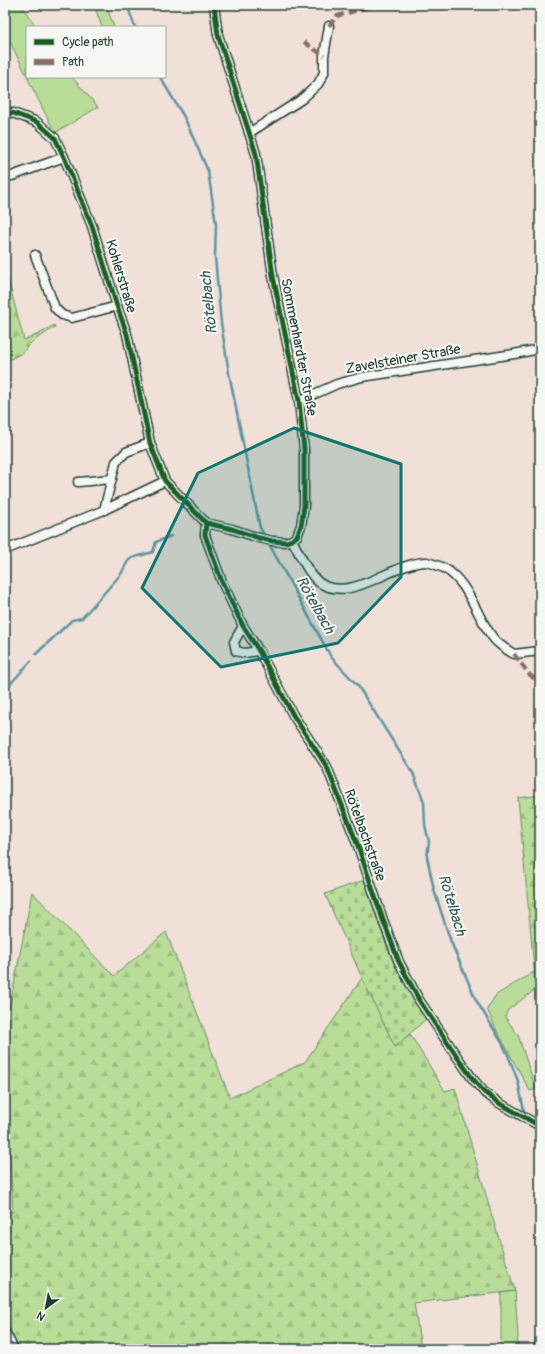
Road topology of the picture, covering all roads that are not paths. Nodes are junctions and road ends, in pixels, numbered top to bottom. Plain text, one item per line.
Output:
1 (214, 5) edge
2 (329, 26) dead end
3 (5, 113) edge
4 (248, 132) junction
5 (64, 157) junction
6 (5, 176) edge
7 (35, 254) dead end
8 (117, 306) junction
9 (540, 349) edge
10 (299, 401) junction
11 (150, 443) junction
12 (112, 479) junction
13 (164, 481) junction
14 (78, 482) dead end
15 (104, 510) junction
16 (206, 524) junction
17 (292, 540) junction
18 (5, 550) edge
19 (243, 626) junction
20 (259, 651) junction
21 (540, 651) edge
22 (540, 1126) edge
23 (5, 1332) edge
24 (14, 1349) edge

1 - 4 street, Sommenhardter Straße
2 - 4 street
3 - 5 street, Kohlerstraße
4 - 10 street, Sommenhardter Straße
5 - 6 street
5 - 8 street, Kohlerstraße
7 - 8 street
8 - 11 street, Kohlerstraße
9 - 10 street, Zavelsteiner Straße
10 - 17 street, Sommenhardter Straße
11 - 12 street
11 - 13 street, Kohlerstraße
12 - 14 street
12 - 15 street
13 - 15 street
13 - 16 street
15 - 18 street
16 - 17 street
16 - 19 street, Rötelbachstraße
17 - 21 street
19 - 20 street, Rötelbachstraße
19 - 20 street
20 - 22 street, Rötelbachstraße
23 - 24 street

